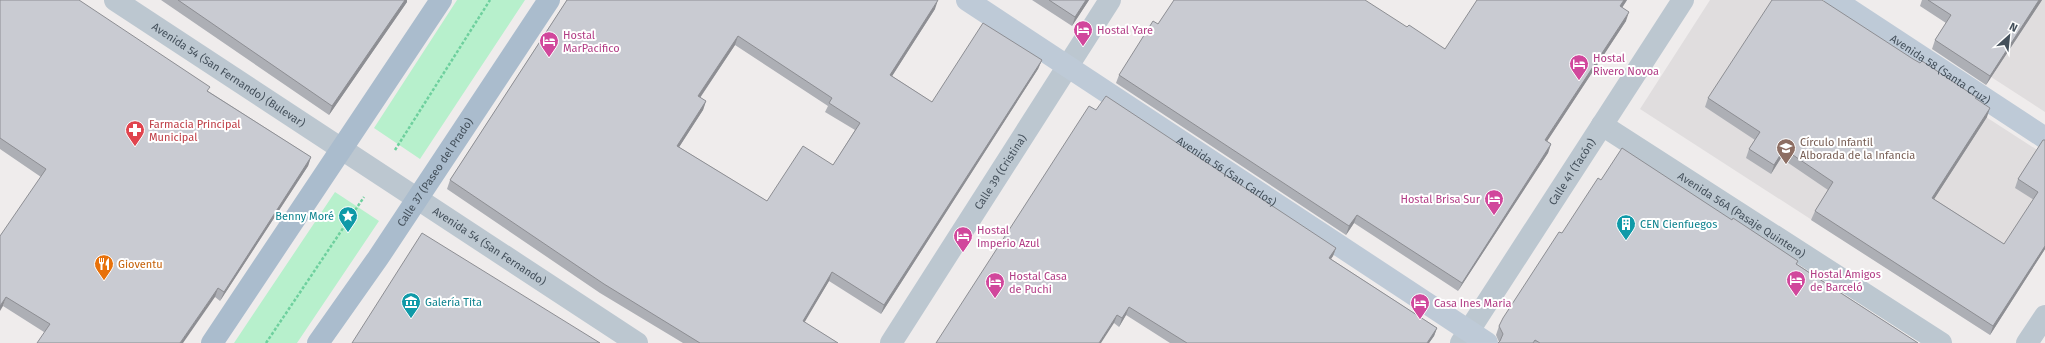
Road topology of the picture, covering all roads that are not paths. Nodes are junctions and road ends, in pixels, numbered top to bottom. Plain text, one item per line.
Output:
1 (115, 0) edge
2 (441, 0) edge
3 (549, 0) edge
4 (967, 0) edge
5 (1110, 0) edge
6 (1683, 0) edge
7 (1835, 0) edge
8 (1067, 66) junction
9 (1602, 125) junction
10 (2045, 138) edge
11 (342, 149) junction
12 (417, 198) junction
13 (2045, 316) edge
14 (1465, 337) edge
15 (212, 343) edge
16 (318, 343) edge
17 (637, 343) edge
18 (891, 343) edge
19 (1487, 343) edge
20 (1941, 343) edge
21 (2027, 343) edge

1 - 11 street, Avenida 54 (San Fernando) (Bulevar)
2 - 11 main road
3 - 12 main road, Calle 37 (Paseo del Prado)
4 - 8 main road, Avenida 56 (San Carlos)
5 - 8 street, Calle 39 (Cristina)
6 - 9 street, Calle 41 (Tacón)
7 - 10 main road, Avenida 58 (Santa Cruz)
8 - 14 main road, Avenida 56 (San Carlos)
8 - 18 street, Calle 39 (Cristina)
9 - 14 street, Calle 41 (Tacón)
9 - 20 street, Avenida 56A (Pasaje Quintero)
11 - 12 street, Avenida 54 (San Fernando)
11 - 15 main road
12 - 16 main road, Calle 37 (Paseo del Prado)
12 - 17 street, Avenida 54 (San Fernando)
13 - 21 street
14 - 19 main road, Avenida 56 (San Carlos)

